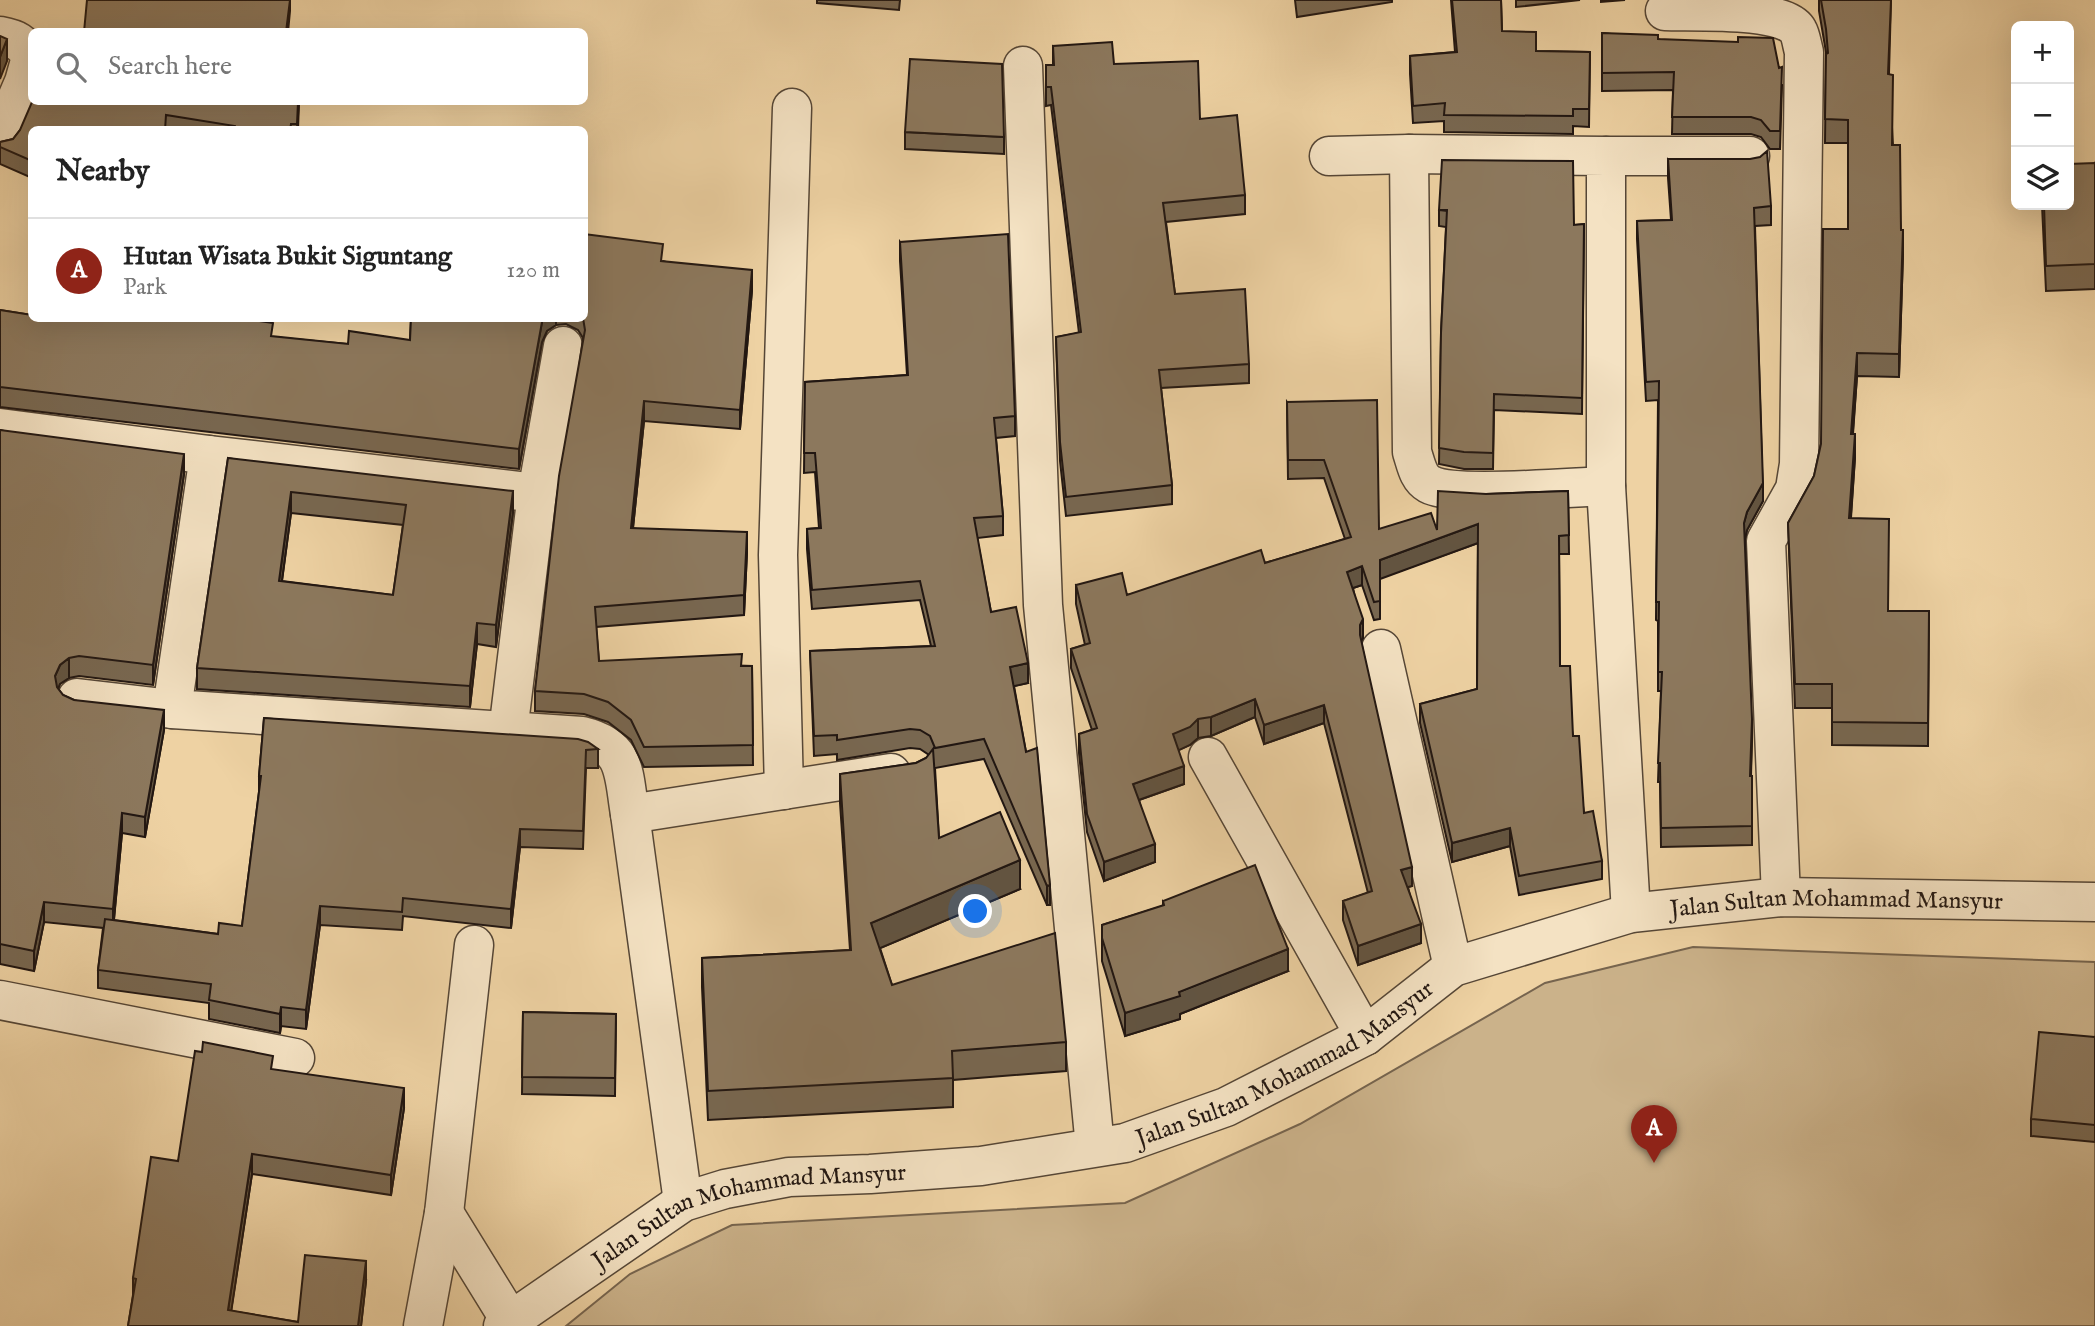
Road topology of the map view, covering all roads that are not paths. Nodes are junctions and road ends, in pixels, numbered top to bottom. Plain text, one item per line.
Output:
1 (1665, 11) dead end
2 (0, 36) edge
3 (28, 51) edge
4 (1023, 66) dead end
5 (28, 68) edge
6 (792, 108) dead end
7 (0, 138) edge
8 (1409, 154) junction
9 (1329, 156) dead end
10 (1606, 156) junction
11 (1750, 156) edge
12 (563, 346) dead end
13 (0, 428) edge
14 (209, 455) junction
15 (1606, 486) junction
16 (537, 493) junction
17 (1381, 649) dead end
18 (77, 698) edge
19 (173, 709) junction
20 (508, 732) junction
21 (1208, 757) dead end
22 (913, 770) edge
23 (784, 790) junction
24 (630, 814) junction
25 (1781, 897) junction
26 (2095, 902) edge
27 (1631, 913) junction
28 (474, 945) dead end
29 (1453, 967) junction
30 (0, 1000) edge
31 (1365, 1036) junction
32 (295, 1058) dead end
33 (1095, 1147) junction
34 (683, 1202) junction
35 (444, 1213) junction
36 (506, 1323) edge
37 (423, 1326) edge

1 - 25 street
2 - 3 street
4 - 33 street
5 - 7 street
6 - 23 street
8 - 9 street
8 - 10 street
8 - 15 street
10 - 11 street
10 - 15 street
12 - 16 street
13 - 14 street
14 - 16 street
14 - 19 street
15 - 27 street
16 - 20 street
17 - 29 street
18 - 19 street
19 - 20 street
20 - 24 street
21 - 31 street
22 - 23 street
23 - 24 street
24 - 34 street
25 - 26 street, Jalan Sultan Mohammad Mansyur
25 - 27 street, Jalan Sultan Mohammad Mansyur
27 - 29 street, Jalan Sultan Mohammad Mansyur
28 - 35 street
29 - 31 street, Jalan Sultan Mohammad Mansyur
30 - 32 street
31 - 33 street, Jalan Sultan Mohammad Mansyur
33 - 34 street, Jalan Sultan Mohammad Mansyur
34 - 36 street, Jalan Sultan Mohammad Mansyur
35 - 36 street
35 - 37 street

